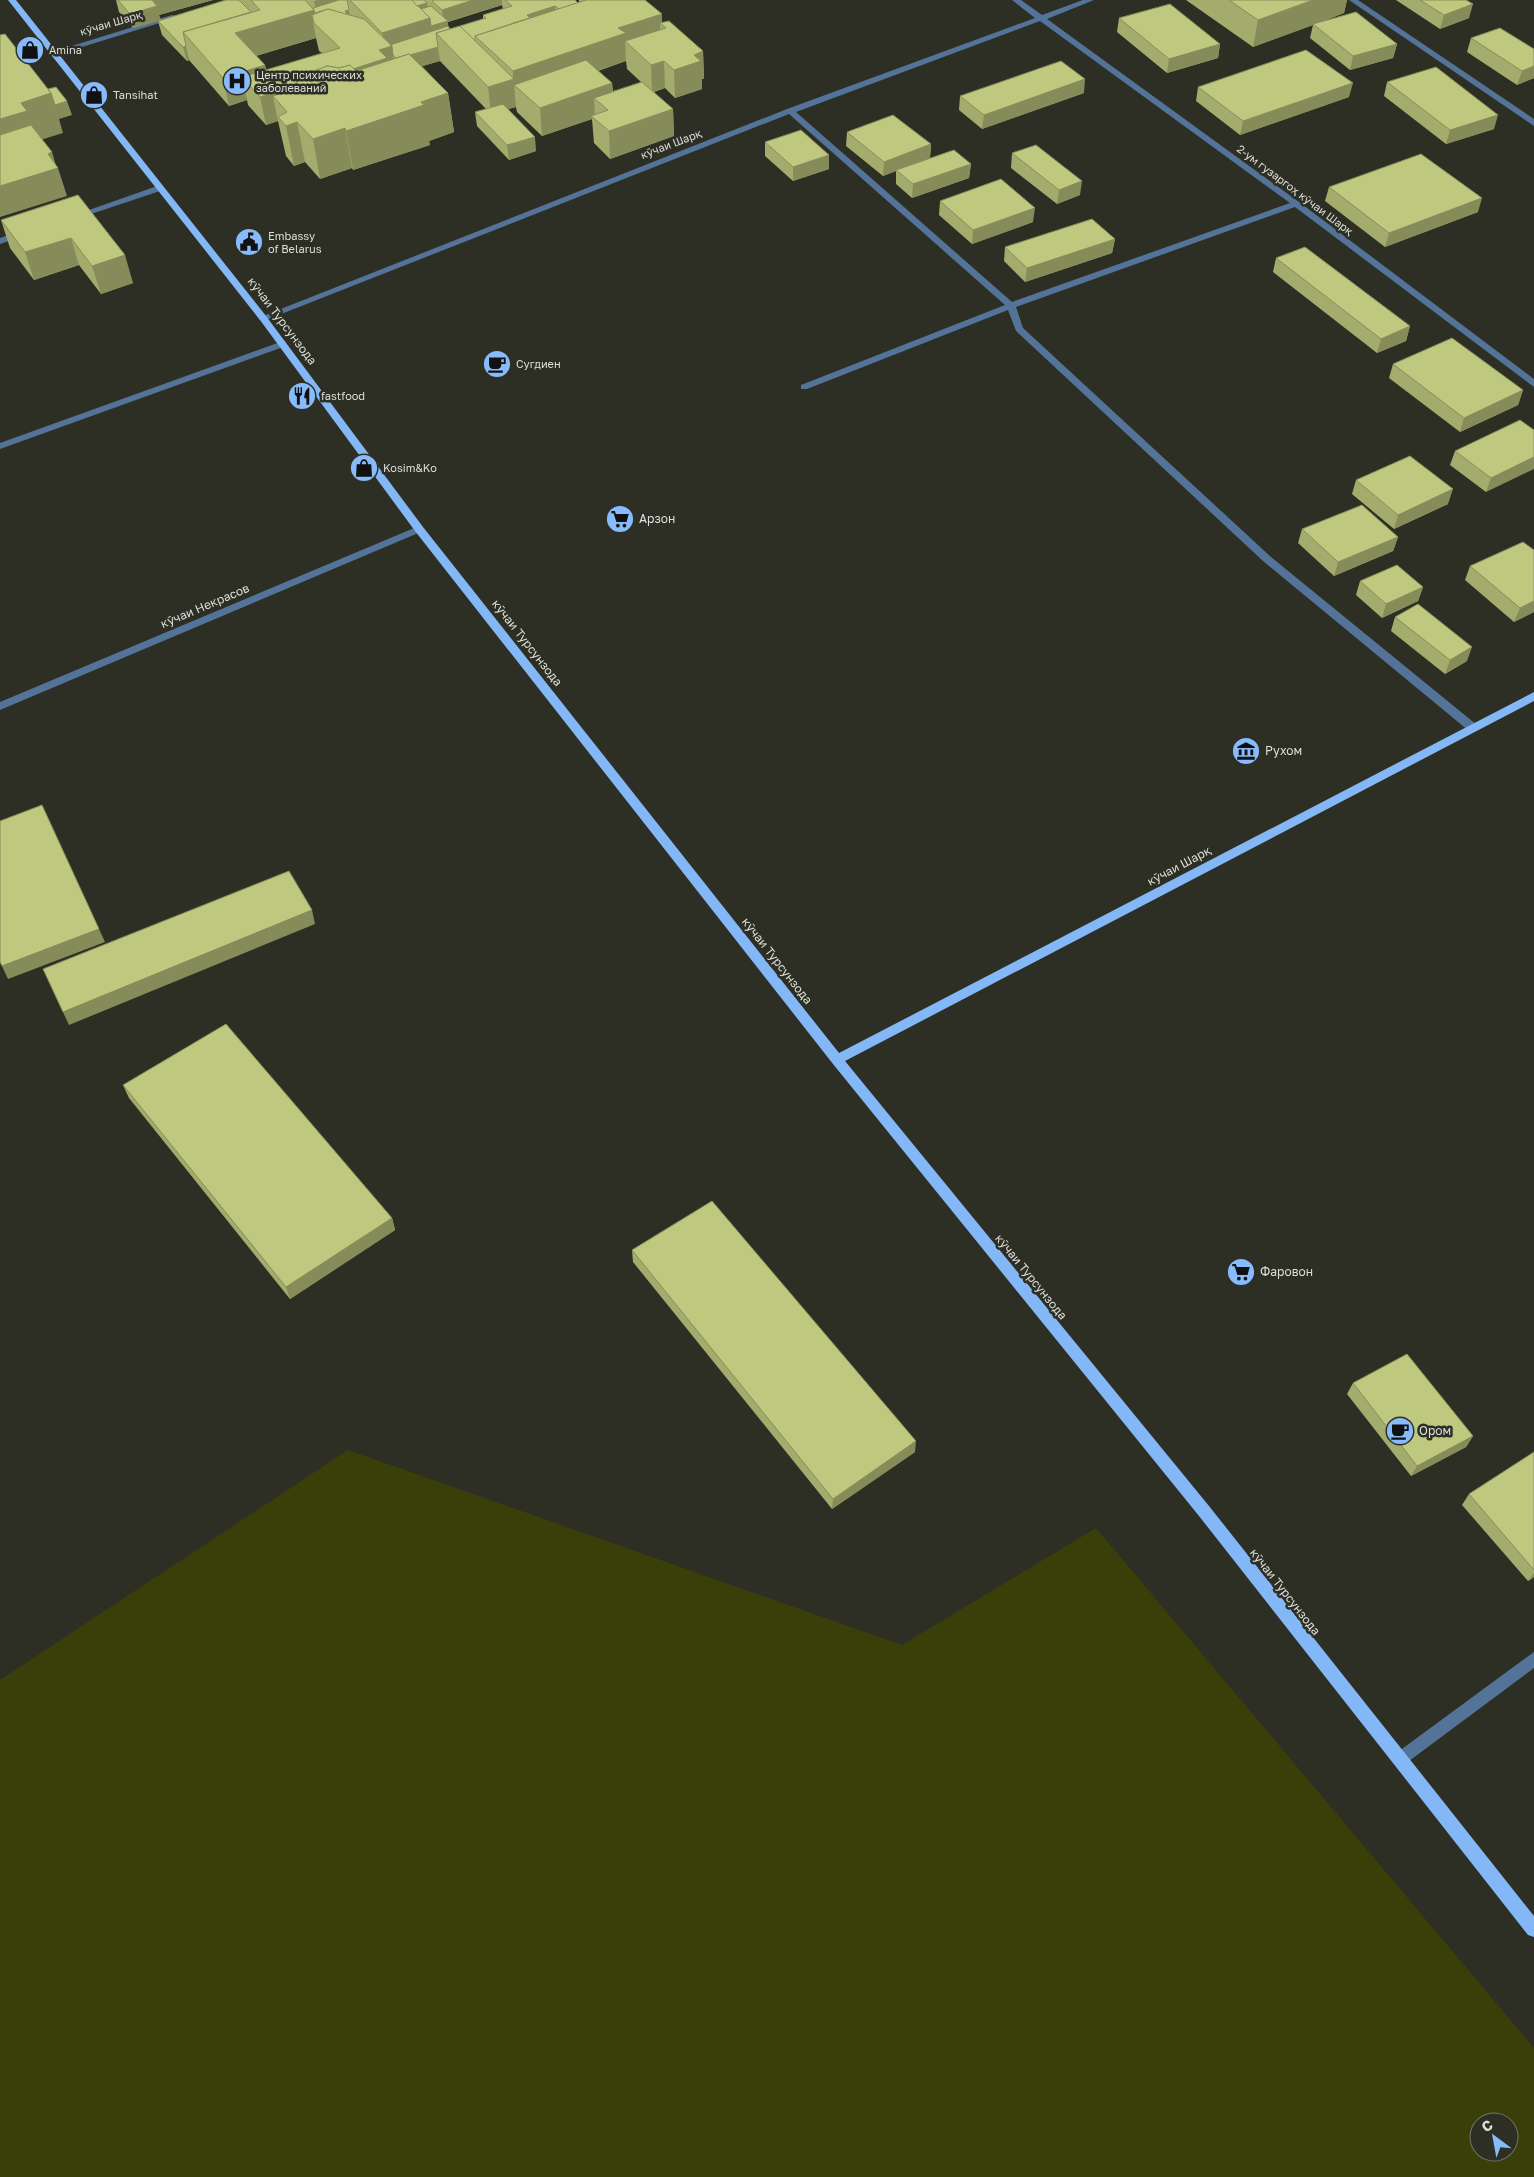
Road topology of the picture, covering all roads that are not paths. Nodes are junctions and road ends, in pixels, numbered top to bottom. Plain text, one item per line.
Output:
1 (12, 0) edge
2 (1016, 0) edge
3 (1090, 0) edge
4 (1353, 0) edge
5 (187, 14) edge
6 (1041, 17) junction
7 (44, 42) junction
8 (53, 53) junction
9 (0, 55) edge
10 (790, 111) junction
11 (1534, 123) edge
12 (160, 188) junction
13 (1296, 204) junction
14 (66, 219) edge
15 (38, 229) edge
16 (0, 241) edge
17 (1011, 306) junction
18 (263, 318) junction
19 (282, 344) junction
20 (1534, 384) edge
21 (804, 387) dead end
22 (0, 446) edge
23 (419, 529) junction
24 (1534, 696) edge
25 (0, 706) edge
26 (1473, 728) junction
27 (837, 1060) junction
28 (1534, 1659) edge
29 (1400, 1759) junction
30 (1534, 1929) edge

1 - 7 main road, кӯчаи Турсунзода
2 - 6 street, 2-ум гузаргоҳ кӯчаи Шарқ
3 - 6 street, кӯчаи Шарқ
4 - 11 street
5 - 8 street, кӯчаи Шарқ
6 - 10 street, кӯчаи Шарқ
6 - 13 street, 2-ум гузаргоҳ кӯчаи Шарқ
7 - 8 main road, кӯчаи Турсунзода
7 - 9 street
8 - 12 main road, кӯчаи Турсунзода
10 - 17 street
10 - 18 street, кӯчаи Шарқ
12 - 14 street
12 - 18 main road, кӯчаи Турсунзода
13 - 17 street
13 - 20 street, 2-ум гузаргоҳ кӯчаи Шарқ
15 - 16 street
17 - 21 street
17 - 26 street
18 - 19 main road, кӯчаи Турсунзода
19 - 22 street
19 - 23 main road, кӯчаи Турсунзода
23 - 25 street, кӯчаи Некрасов
23 - 27 main road, кӯчаи Турсунзода
24 - 26 main road, кӯчаи Шарқ
26 - 27 main road, кӯчаи Шарқ
27 - 29 main road, кӯчаи Турсунзода
28 - 29 street
29 - 30 main road, кӯчаи Турсунзода

